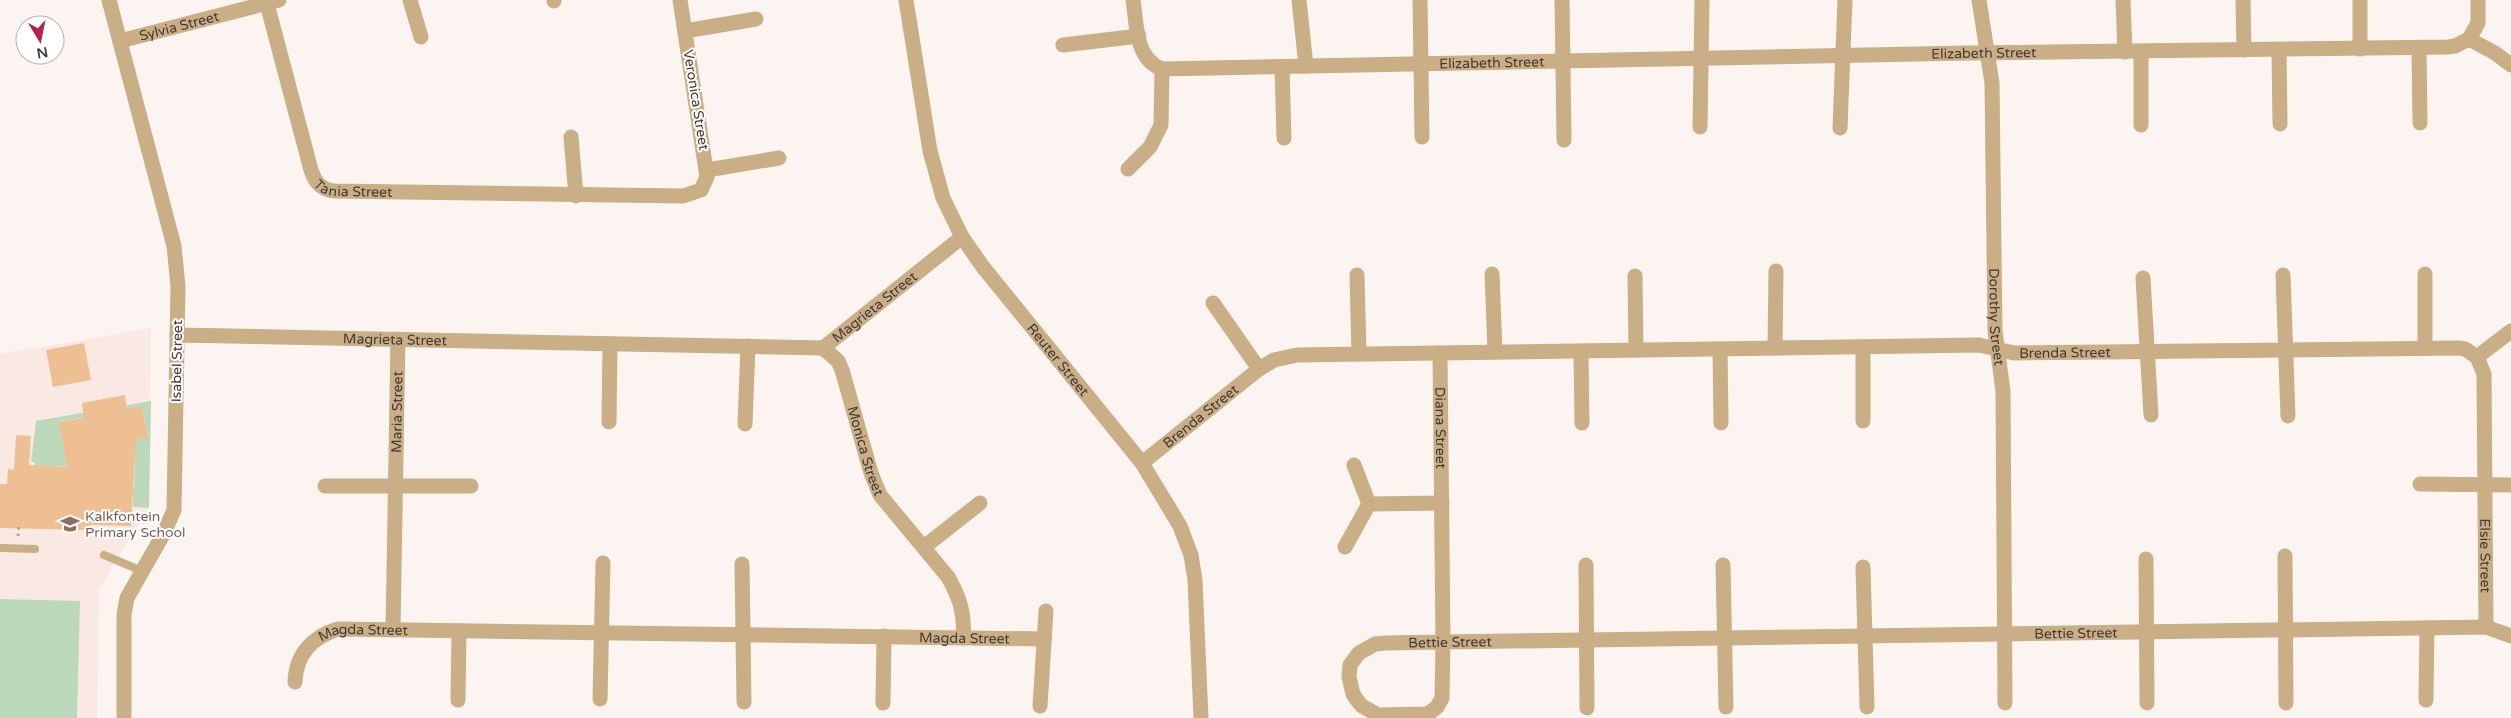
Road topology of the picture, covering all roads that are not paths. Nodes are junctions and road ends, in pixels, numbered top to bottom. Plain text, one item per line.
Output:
1 (109, 0) edge
2 (410, 0) edge
3 (680, 0) edge
4 (906, 0) edge
5 (1133, 0) edge
6 (1299, 0) edge
7 (1420, 0) edge
8 (1562, 0) edge
9 (1702, 0) edge
10 (1845, 0) edge
11 (1979, 0) edge
12 (2123, 0) edge
13 (2243, 0) edge
14 (2360, 0) edge
15 (2478, 0) edge
16 (271, 1) edge
17 (756, 19) dead end
18 (685, 31) junction
19 (1139, 36) junction
20 (421, 37) dead end
21 (2469, 39) junction
22 (120, 41) junction
23 (1063, 45) dead end
24 (2419, 48) junction
25 (2360, 49) junction
26 (2244, 50) junction
27 (2279, 50) junction
28 (2125, 52) junction
29 (2140, 52) junction
30 (1988, 53) junction
31 (1842, 56) junction
32 (1701, 58) junction
33 (1563, 61) junction
34 (1421, 64) junction
35 (1306, 66) junction
36 (2511, 66) edge
37 (1282, 67) junction
38 (1162, 69) junction
39 (2420, 123) dead end
40 (2280, 124) dead end
41 (2141, 125) dead end
42 (1700, 127) dead end
43 (1840, 128) dead end
44 (571, 137) dead end
45 (1422, 137) dead end
46 (1284, 138) dead end
47 (1564, 140) dead end
48 (779, 158) dead end
49 (707, 170) junction
50 (1128, 170) dead end
51 (576, 196) junction
52 (962, 237) junction
53 (1776, 271) dead end
54 (1492, 274) dead end
55 (2425, 274) dead end
56 (1357, 275) dead end
57 (2283, 275) dead end
58 (1635, 276) dead end
59 (2143, 278) dead end
60 (1213, 303) dead end
61 (2511, 331) edge
62 (178, 335) junction
63 (398, 339) junction
64 (610, 344) junction
65 (748, 346) junction
66 (1863, 347) junction
67 (823, 348) junction
68 (1776, 348) junction
69 (2425, 348) junction
70 (1720, 349) junction
71 (1998, 349) junction
72 (1636, 350) junction
73 (2286, 350) junction
74 (1582, 351) junction
75 (2147, 351) junction
76 (1495, 352) junction
77 (1440, 353) junction
78 (1358, 354) junction
79 (2477, 357) junction
80 (1259, 369) junction
81 (2151, 414) dead end
82 (2288, 416) dead end
83 (1863, 421) dead end
84 (609, 422) dead end
85 (1582, 422) dead end
86 (1721, 423) dead end
87 (745, 424) dead end
88 (1142, 463) junction
89 (1354, 465) dead end
90 (2420, 484) dead end
91 (2485, 485) junction
92 (2511, 485) edge
93 (325, 486) dead end
94 (396, 486) junction
95 (471, 486) dead end
96 (980, 503) dead end
97 (1442, 503) junction
98 (1369, 504) junction
99 (924, 547) junction
100 (1345, 547) dead end
101 (2, 548) dead end
102 (35, 549) dead end
103 (104, 555) dead end
104 (2285, 556) dead end
105 (2146, 559) dead end
106 (603, 562) dead end
107 (742, 564) dead end
108 (1723, 565) dead end
109 (1586, 566) dead end
110 (1863, 567) dead end
111 (142, 571) junction
112 (1046, 611) dead end
113 (2486, 627) junction
114 (2427, 628) junction
115 (393, 630) junction
116 (2286, 630) junction
117 (459, 631) junction
118 (2147, 632) junction
119 (601, 633) junction
120 (743, 634) junction
121 (2004, 634) junction
122 (884, 636) junction
123 (1865, 636) junction
124 (2511, 636) edge
125 (963, 638) junction
126 (1725, 638) junction
127 (1044, 639) junction
128 (1587, 640) junction
129 (1443, 642) junction
130 (295, 682) dead end
131 (600, 699) dead end
132 (458, 700) dead end
133 (2426, 700) dead end
134 (744, 702) dead end
135 (883, 703) dead end
136 (2005, 703) dead end
137 (2147, 703) dead end
138 (2286, 703) dead end
139 (1040, 706) dead end
140 (1726, 707) dead end
141 (1867, 707) dead end
142 (1587, 708) dead end
143 (124, 718) edge
144 (1201, 718) edge

1 - 22 street, Isabel Street
2 - 20 street
3 - 18 street, Veronica Street
4 - 52 street, Reuter Street
5 - 19 street
6 - 35 street
7 - 34 street, Elizabeth Street
8 - 33 street, Elizabeth Street
9 - 32 street
10 - 31 street
11 - 30 street, Dorothy Street
12 - 28 street
13 - 26 street
14 - 25 street
15 - 21 street
16 - 22 street, Sylvia Street
16 - 51 street, Tania Street
17 - 18 street, Veronica Street
18 - 49 street, Veronica Street
19 - 23 street
19 - 38 street
21 - 24 street, Elizabeth Street
21 - 36 street
22 - 62 street, Isabel Street
24 - 25 street, Elizabeth Street
24 - 39 street
25 - 27 street, Elizabeth Street
26 - 27 street, Elizabeth Street
26 - 29 street, Elizabeth Street
27 - 40 street
28 - 29 street, Elizabeth Street
28 - 30 street, Elizabeth Street
29 - 41 street
30 - 31 street, Elizabeth Street
30 - 71 street, Dorothy Street
31 - 32 street, Elizabeth Street
31 - 43 street
32 - 33 street, Elizabeth Street
32 - 42 street
33 - 34 street, Elizabeth Street
33 - 47 street, Elizabeth Street
34 - 35 street, Elizabeth Street
34 - 45 street, Elizabeth Street
35 - 37 street, Elizabeth Street
37 - 38 street, Elizabeth Street
37 - 46 street
38 - 50 street
44 - 51 street
48 - 49 street
49 - 51 street, Tania Street
52 - 67 street, Magrieta Street
52 - 88 street, Reuter Street
53 - 68 street
54 - 76 street
55 - 69 street
56 - 78 street
57 - 73 street
58 - 72 street
59 - 75 street
60 - 80 street
61 - 79 street
62 - 63 street, Magrieta Street
62 - 111 street, Isabel Street
63 - 64 street, Magrieta Street
63 - 94 street, Maria Street
64 - 65 street, Magrieta Street
64 - 84 street
65 - 67 street, Magrieta Street
65 - 87 street
66 - 68 street, Brenda Street
66 - 71 street, Brenda Street
66 - 83 street
67 - 99 street, Monica Street
68 - 70 street, Brenda Street
69 - 73 street, Brenda Street
69 - 79 street, Brenda Street
70 - 72 street, Brenda Street
70 - 86 street
71 - 75 street, Brenda Street
71 - 121 street, Dorothy Street
72 - 74 street, Brenda Street
73 - 75 street, Brenda Street
73 - 82 street
74 - 76 street, Brenda Street
74 - 85 street
75 - 81 street
76 - 77 street, Brenda Street
77 - 78 street, Brenda Street
77 - 97 street, Diana Street
78 - 80 street, Brenda Street
79 - 91 street, Elsie Street
80 - 88 street, Brenda Street
88 - 144 street, Reuter Street
89 - 98 street
90 - 91 street
91 - 92 street
91 - 113 street, Elsie Street
93 - 94 street
94 - 95 street
94 - 115 street, Maria Street
96 - 99 street
97 - 98 street
97 - 129 street, Diana Street
98 - 100 street
99 - 125 street, Monica Street
101 - 102 lane
103 - 111 lane
104 - 116 street
105 - 118 street
106 - 119 street
107 - 120 street
108 - 126 street
109 - 128 street
110 - 123 street
111 - 143 street, Isabel Street
112 - 127 street
113 - 114 street, Bettie Street
113 - 124 street, Bettie Street
114 - 116 street, Bettie Street
114 - 133 street
115 - 117 street, Magda Street
115 - 130 street, Magda Street
116 - 118 street, Bettie Street
116 - 138 street
117 - 119 street, Magda Street
117 - 132 street
118 - 121 street, Bettie Street
118 - 137 street
119 - 120 street, Magda Street
119 - 131 street
120 - 122 street, Magda Street
120 - 134 street
121 - 123 street, Bettie Street
121 - 136 street
122 - 125 street, Magda Street
122 - 135 street
123 - 126 street, Bettie Street
123 - 141 street
125 - 127 street, Magda Street
126 - 128 street, Bettie Street
126 - 140 street
127 - 139 street
128 - 129 street, Bettie Street
128 - 142 street
129 - 129 street, Bettie Street

